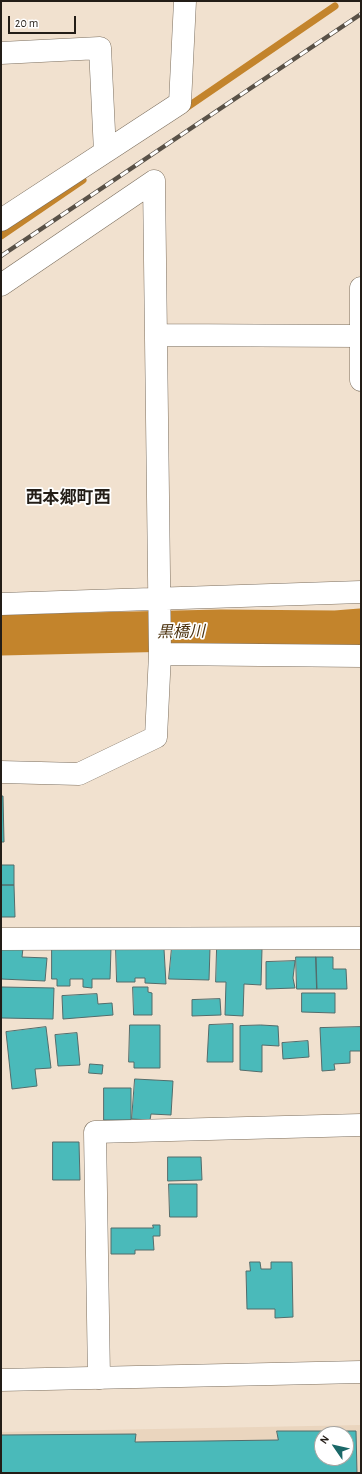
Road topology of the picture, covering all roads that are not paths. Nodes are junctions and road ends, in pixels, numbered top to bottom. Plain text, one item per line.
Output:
1 (185, 1) edge
2 (1, 53) edge
3 (104, 152) junction
4 (1, 220) edge
5 (1, 285) edge
6 (361, 288) edge
7 (157, 335) junction
8 (360, 336) junction
9 (361, 380) edge
10 (361, 592) edge
11 (158, 600) junction
12 (1, 604) edge
13 (160, 654) junction
14 (361, 656) edge
15 (1, 772) edge
16 (361, 938) edge
17 (1, 939) edge
18 (361, 1125) edge
19 (361, 1372) edge
20 (99, 1378) junction
21 (1, 1380) edge

1 - 3 street
2 - 3 street
3 - 4 street
5 - 7 street
6 - 8 street
7 - 8 street
7 - 11 street
8 - 9 street
10 - 11 street
11 - 12 street
11 - 13 street
13 - 14 street
13 - 15 street
16 - 17 street
18 - 20 street
19 - 20 street
20 - 21 street

